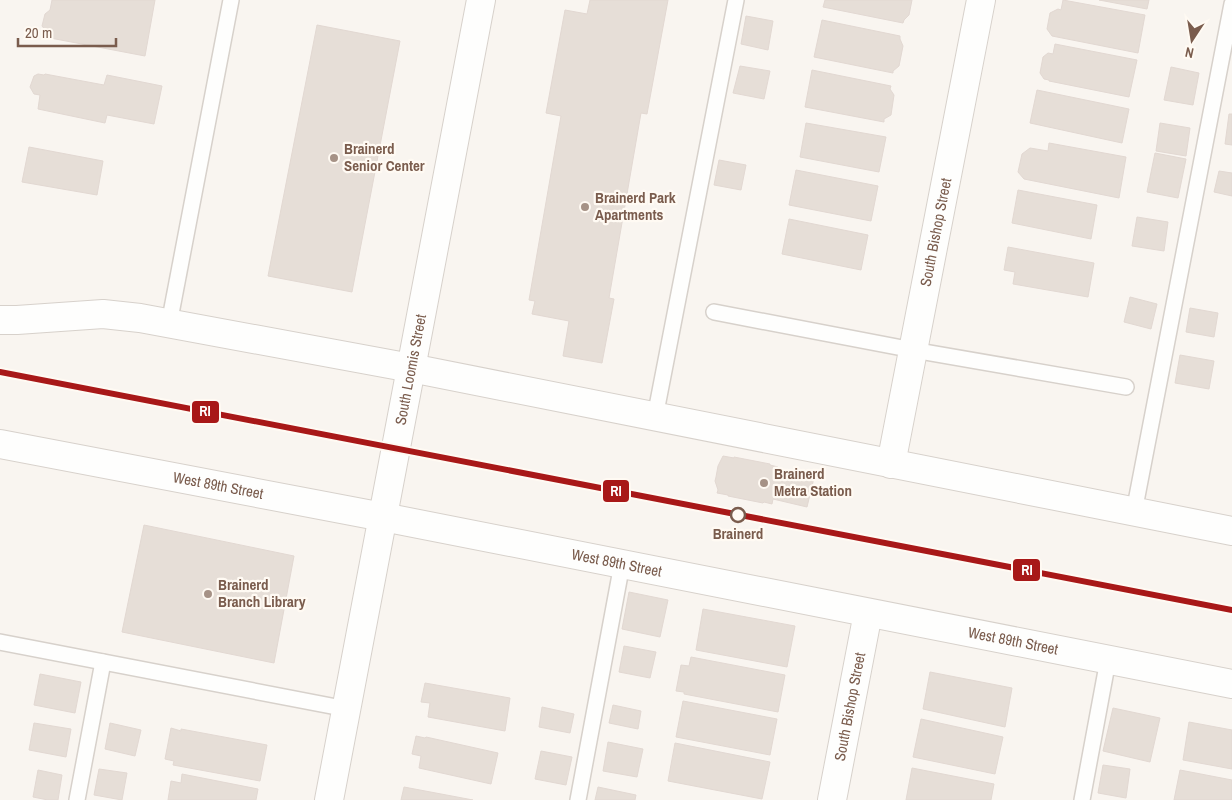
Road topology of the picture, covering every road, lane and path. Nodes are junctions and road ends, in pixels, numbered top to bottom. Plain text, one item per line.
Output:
1 (231, 0) edge
2 (482, 0) edge
3 (736, 0) edge
4 (981, 0) edge
5 (1232, 4) edge
6 (714, 312) dead end
7 (0, 320) edge
8 (169, 324) junction
9 (913, 350) junction
10 (411, 368) junction
11 (1126, 388) dead end
12 (655, 417) junction
13 (0, 444) edge
14 (892, 464) junction
15 (1134, 512) junction
16 (383, 517) junction
17 (1232, 531) edge
18 (622, 564) junction
19 (868, 612) junction
20 (0, 642) edge
21 (1108, 660) junction
22 (103, 662) junction
23 (1232, 684) edge
24 (347, 709) junction
25 (77, 800) edge
26 (329, 800) edge
27 (578, 800) edge
28 (832, 800) edge
29 (1082, 800) edge

1 - 8 lane
2 - 10 street, South Loomis Street
3 - 12 lane
4 - 9 street, South Bishop Street
5 - 15 lane
6 - 9 lane
7 - 8 street
8 - 10 street
9 - 11 lane
9 - 14 street, South Bishop Street
10 - 12 street
10 - 16 street, South Loomis Street
12 - 14 street
13 - 16 street, West 89th Street
14 - 15 street
15 - 17 street
16 - 18 street, West 89th Street
16 - 24 street, South Loomis Street
18 - 19 street, West 89th Street
18 - 27 lane
19 - 21 street, West 89th Street
19 - 28 street, South Bishop Street
20 - 22 lane
21 - 23 street, West 89th Street
21 - 29 lane
22 - 24 lane
22 - 25 lane
24 - 26 street, South Loomis Street

